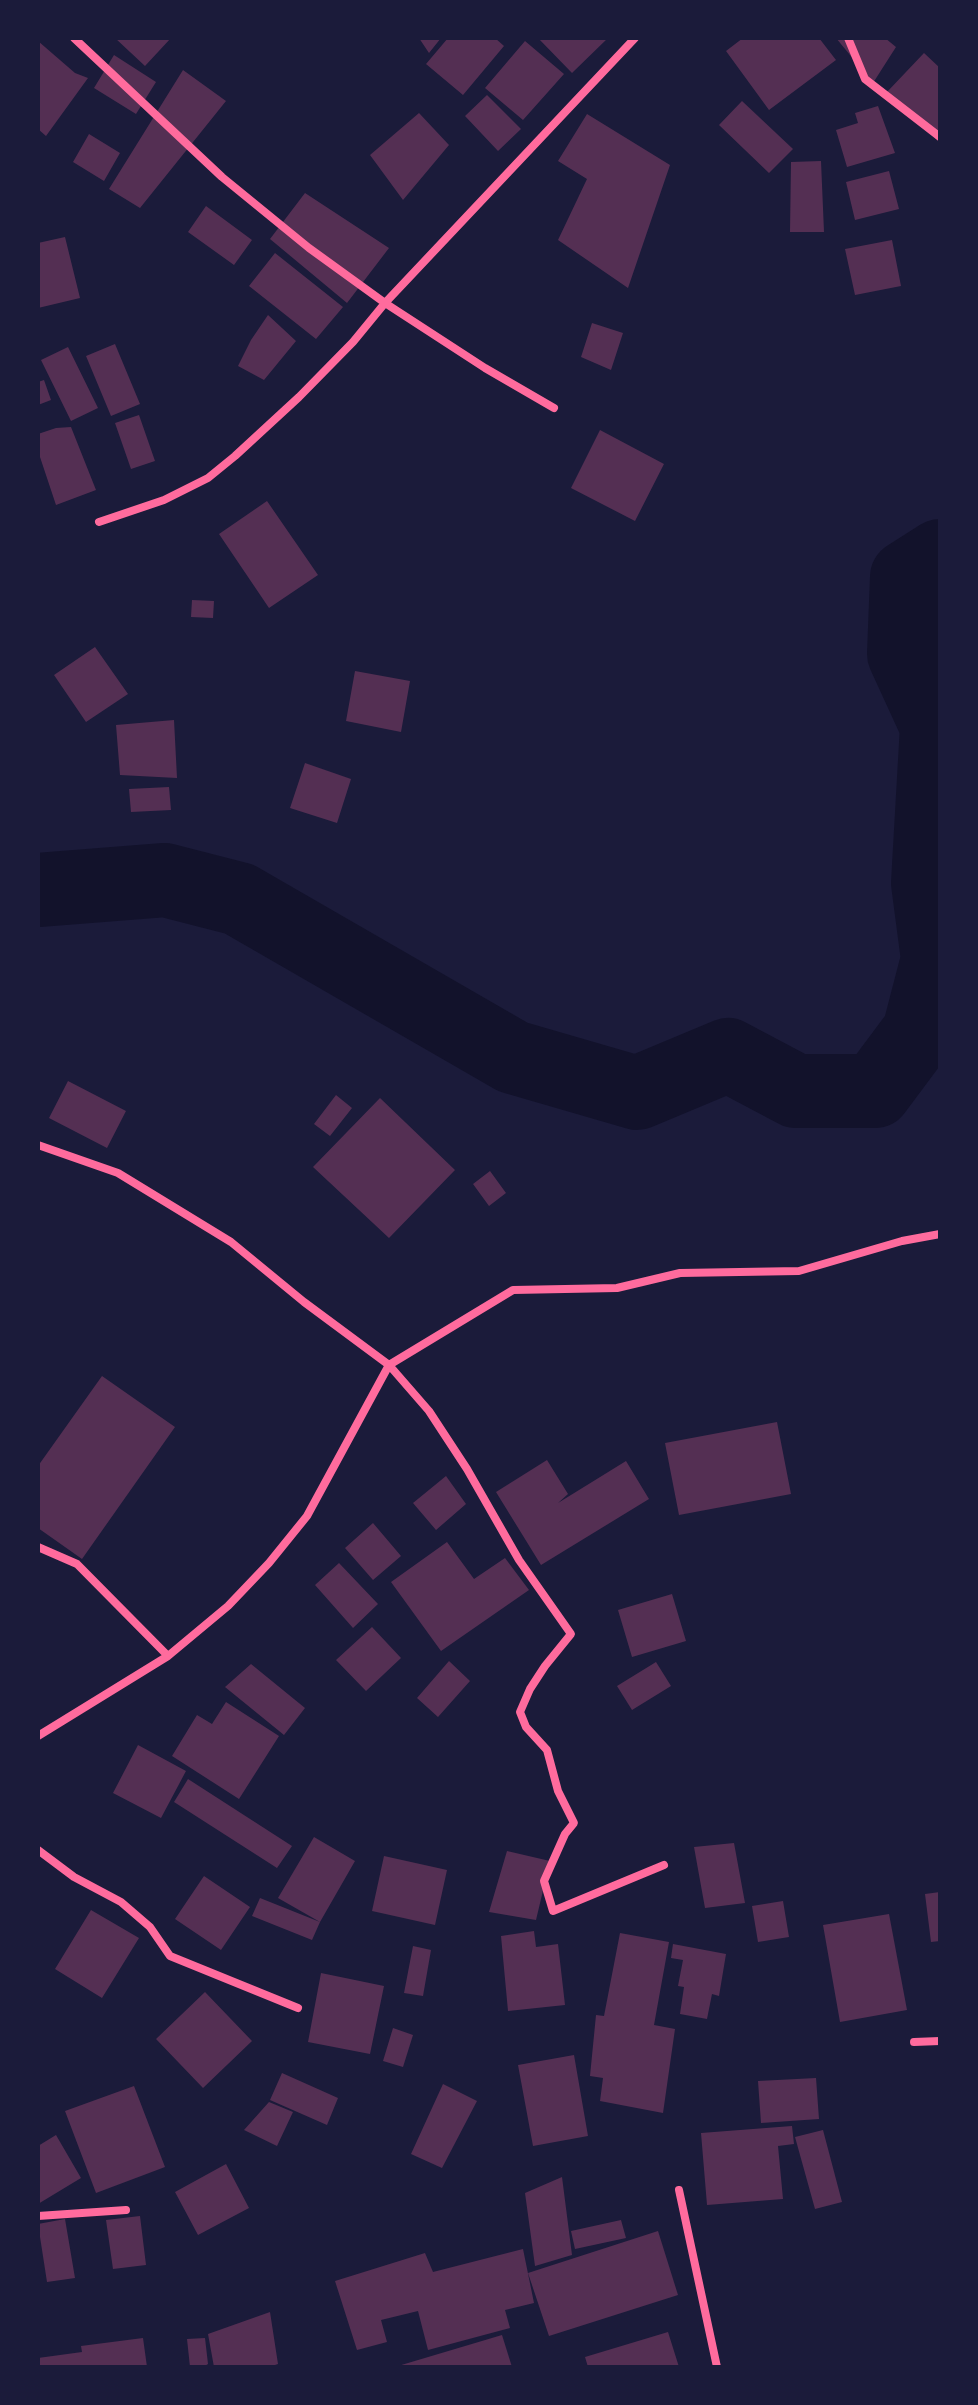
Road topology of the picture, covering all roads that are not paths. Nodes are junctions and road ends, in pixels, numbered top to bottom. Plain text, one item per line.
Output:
1 (74, 38) edge
2 (635, 38) edge
3 (848, 38) edge
4 (940, 137) edge
5 (385, 303) junction
6 (554, 408) dead end
7 (99, 522) dead end
8 (38, 1145) edge
9 (940, 1234) edge
10 (389, 1365) junction
11 (38, 1547) edge
12 (168, 1656) junction
13 (38, 1736) edge
14 (38, 1850) edge
15 (664, 1865) dead end
16 (298, 2008) dead end
17 (940, 2041) edge
18 (914, 2042) dead end
19 (679, 2190) dead end
20 (126, 2210) dead end
21 (38, 2216) edge
22 (717, 2367) edge

1 - 5 street
2 - 5 street
3 - 4 street
5 - 6 street
5 - 7 street
8 - 10 street
9 - 10 street
10 - 12 street
10 - 15 street
11 - 12 street
12 - 13 street
14 - 16 street
17 - 18 street
19 - 22 street
20 - 21 street

